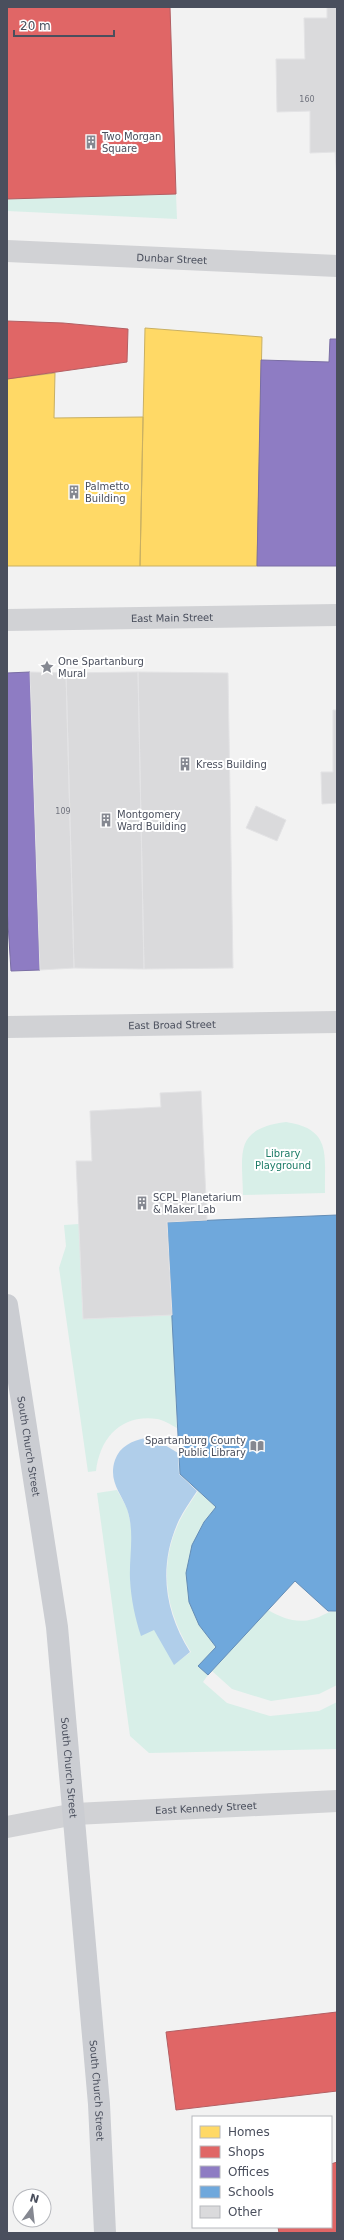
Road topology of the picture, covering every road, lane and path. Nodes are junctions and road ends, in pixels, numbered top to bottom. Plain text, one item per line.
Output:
1 (7, 251) edge
2 (337, 266) edge
3 (337, 616) edge
4 (7, 620) edge
5 (337, 1022) edge
6 (7, 1027) edge
7 (7, 1305) edge
8 (337, 1801) edge
9 (75, 1814) junction
10 (7, 1827) edge
11 (105, 2233) edge

1 - 2 street, Dunbar Street
3 - 4 street, East Main Street
5 - 6 street, East Broad Street
7 - 9 main road, South Church Street
8 - 9 street, East Kennedy Street
9 - 10 street, East Kennedy Street
9 - 11 main road, South Church Street

